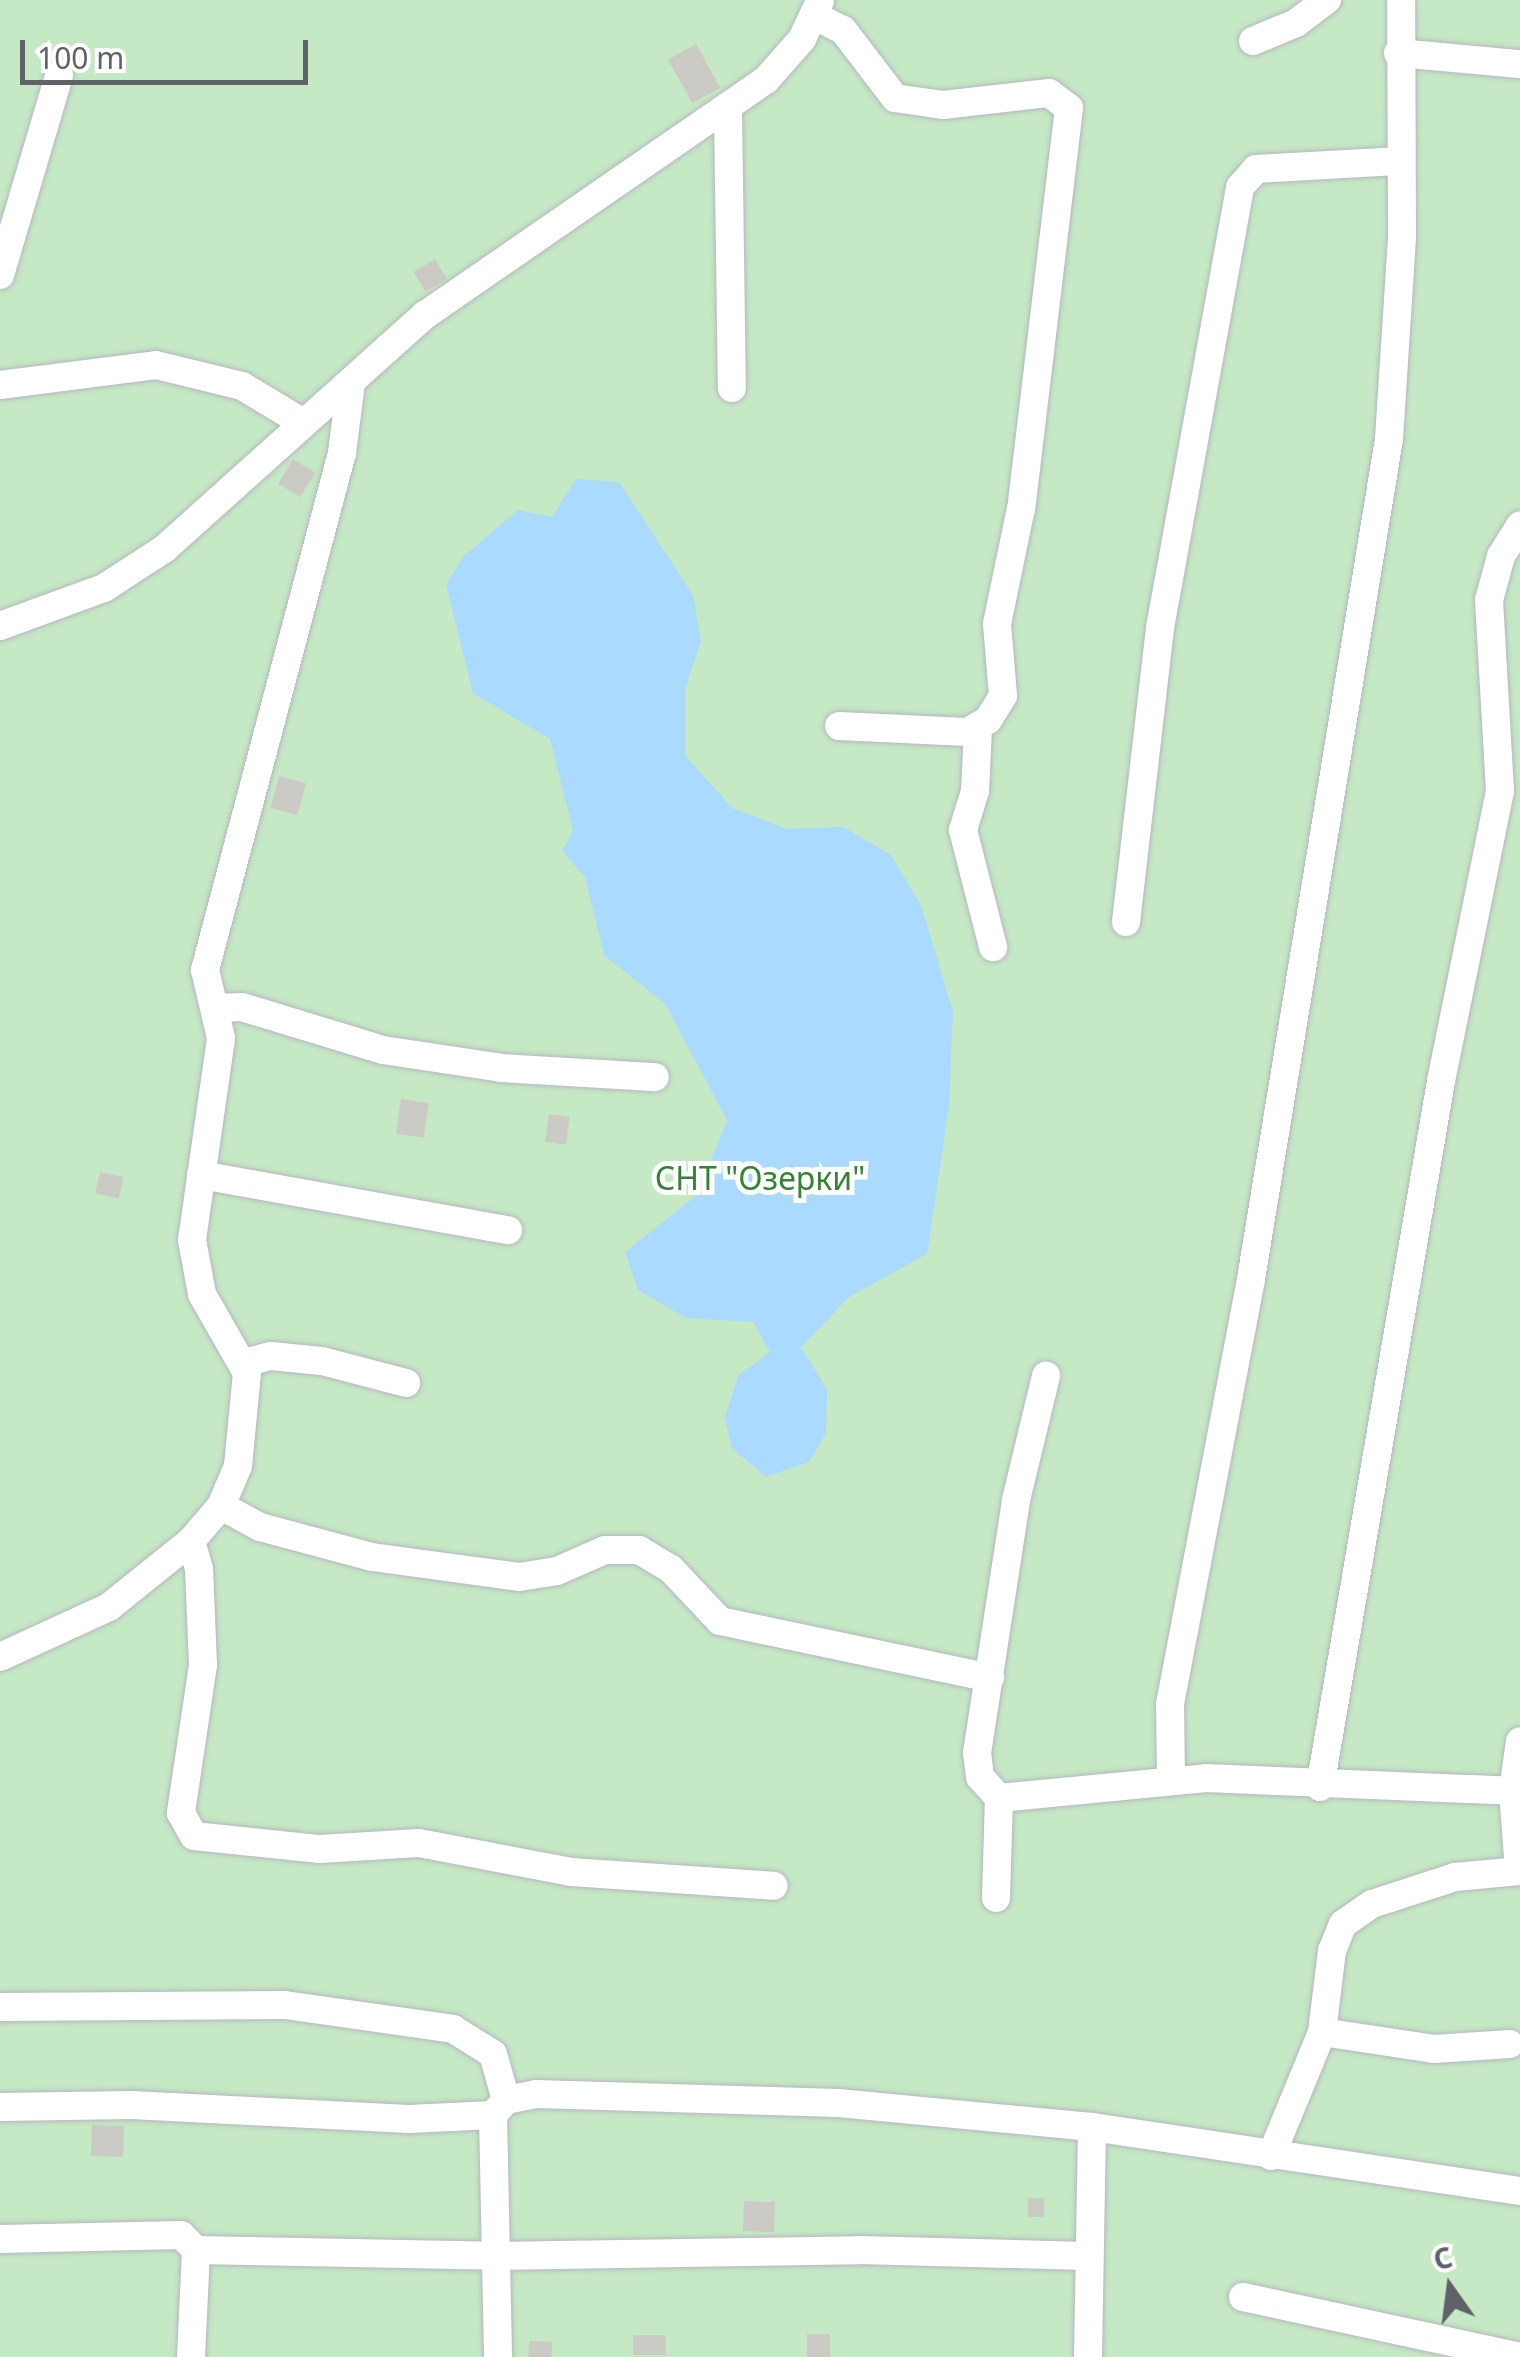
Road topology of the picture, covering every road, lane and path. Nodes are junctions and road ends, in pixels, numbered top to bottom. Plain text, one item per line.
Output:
1 (1328, 0) edge
2 (1401, 0) edge
3 (818, 8) edge
4 (1253, 41) dead end
5 (1398, 53) junction
6 (1520, 64) edge
7 (60, 76) dead end
8 (728, 110) junction
9 (1401, 161) junction
10 (0, 275) edge
11 (351, 383) junction
12 (0, 385) edge
13 (732, 388) dead end
14 (302, 422) junction
15 (1520, 525) edge
16 (0, 626) edge
17 (838, 726) dead end
18 (978, 728) junction
19 (1126, 922) dead end
20 (993, 947) dead end
21 (216, 1008) junction
22 (655, 1077) dead end
23 (201, 1174) junction
24 (508, 1230) dead end
25 (244, 1363) junction
26 (1046, 1376) dead end
27 (406, 1383) dead end
28 (221, 1506) junction
29 (191, 1541) junction
30 (0, 1657) edge
31 (990, 1678) junction
32 (1520, 1740) edge
33 (1171, 1781) junction
34 (1320, 1787) junction
35 (1513, 1791) junction
36 (999, 1798) junction
37 (1519, 1871) edge
38 (774, 1886) dead end
39 (996, 1898) dead end
40 (0, 2007) edge
41 (1322, 2032) junction
42 (1510, 2044) dead end
43 (0, 2107) edge
44 (500, 2108) junction
45 (1092, 2127) junction
46 (1271, 2156) junction
47 (1520, 2191) edge
48 (0, 2239) edge
49 (196, 2250) junction
50 (495, 2256) junction
51 (1086, 2256) junction
52 (1243, 2297) dead end
53 (191, 2357) edge
54 (498, 2357) edge
55 (1088, 2357) edge
56 (1520, 2357) edge

1 - 4 street
2 - 5 street
3 - 8 street
3 - 18 street
5 - 6 street
5 - 9 street
7 - 10 street
8 - 11 street
8 - 13 street
9 - 19 street
9 - 33 street
11 - 14 street
11 - 21 street
12 - 14 street
14 - 16 street
15 - 34 street
17 - 18 street
18 - 20 street
21 - 22 street
21 - 23 street
23 - 24 street
23 - 25 street
25 - 27 street
25 - 28 street
26 - 31 street
28 - 29 street
28 - 31 street
29 - 30 street
29 - 38 street
31 - 36 street
32 - 35 street
33 - 34 street
33 - 36 street
34 - 35 street
35 - 37 street
36 - 39 street
37 - 41 street
40 - 44 street
41 - 42 street
41 - 46 street
43 - 44 street
44 - 45 street
44 - 50 street
45 - 46 street
45 - 51 street
46 - 47 street
48 - 49 street
49 - 50 street
49 - 53 street
50 - 51 street
50 - 54 street
51 - 55 street
52 - 56 street

